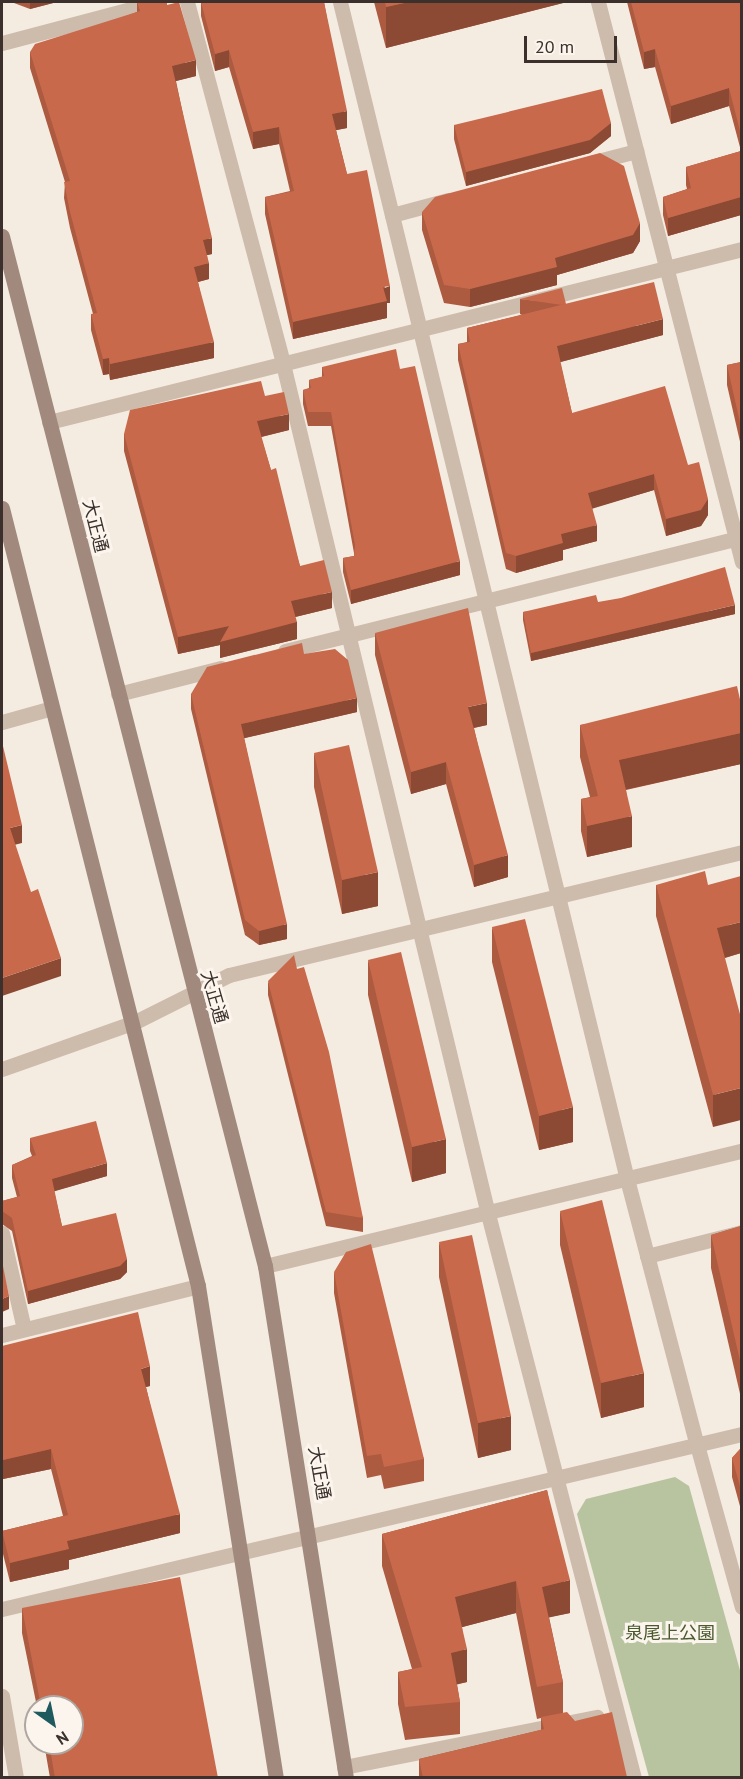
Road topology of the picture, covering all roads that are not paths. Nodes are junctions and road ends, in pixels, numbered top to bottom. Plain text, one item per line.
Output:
1 (157, 2) edge
2 (187, 2) edge
3 (340, 2) edge
4 (598, 2) edge
5 (2, 43) edge
6 (636, 151) junction
7 (578, 166) edge
8 (462, 196) edge
9 (392, 215) junction
10 (2, 236) edge
11 (741, 249) edge
12 (666, 268) junction
13 (421, 330) junction
14 (283, 364) junction
15 (49, 422) junction
16 (2, 508) edge
17 (738, 537) edge
18 (741, 562) edge
19 (486, 600) junction
20 (349, 634) junction
21 (269, 656) edge
22 (234, 665) edge
23 (118, 694) junction
24 (52, 708) junction
25 (2, 722) edge
26 (741, 852) edge
27 (559, 896) junction
28 (418, 928) junction
29 (191, 994) junction
30 (135, 1022) junction
31 (2, 1069) edge
32 (741, 1151) edge
33 (627, 1179) junction
34 (488, 1214) junction
35 (741, 1232) edge
36 (2, 1233) edge
37 (647, 1256) junction
38 (265, 1266) junction
39 (198, 1286) junction
40 (24, 1329) junction
41 (2, 1335) edge
42 (741, 1434) edge
43 (697, 1445) junction
44 (555, 1479) junction
45 (311, 1537) junction
46 (240, 1554) junction
47 (741, 1607) edge
48 (2, 1609) edge
49 (2, 1696) edge
50 (618, 1713) junction
51 (345, 1772) edge
52 (16, 1778) edge
53 (276, 1778) edge
54 (634, 1778) edge

1 - 5 street
2 - 14 street
3 - 9 street
4 - 6 street
6 - 7 street
6 - 12 street
8 - 9 street
9 - 13 street
10 - 15 main road, 大正通
11 - 12 street
12 - 13 street
12 - 17 street
13 - 14 street
13 - 19 street
14 - 15 street
14 - 20 street
15 - 23 main road, 大正通
16 - 24 main road
17 - 18 street
17 - 19 street
19 - 20 street
19 - 27 street
20 - 21 street
20 - 28 street
22 - 23 street
23 - 29 main road, 大正通
24 - 25 street
24 - 30 main road
26 - 27 street
27 - 28 street
27 - 33 street
28 - 29 street
28 - 34 street
29 - 30 street
29 - 38 main road, 大正通
30 - 31 street
30 - 39 main road
32 - 33 street
33 - 34 street
33 - 37 street
34 - 38 street
34 - 44 street
35 - 37 street
36 - 40 street
37 - 43 street
38 - 45 main road, 大正通
39 - 40 street
39 - 46 main road
40 - 41 street
42 - 43 street
43 - 44 street
43 - 47 street
44 - 45 street
44 - 50 street
45 - 46 street
45 - 51 main road, 大正通
46 - 48 street
46 - 53 main road
49 - 52 street
50 - 51 street
50 - 54 street

